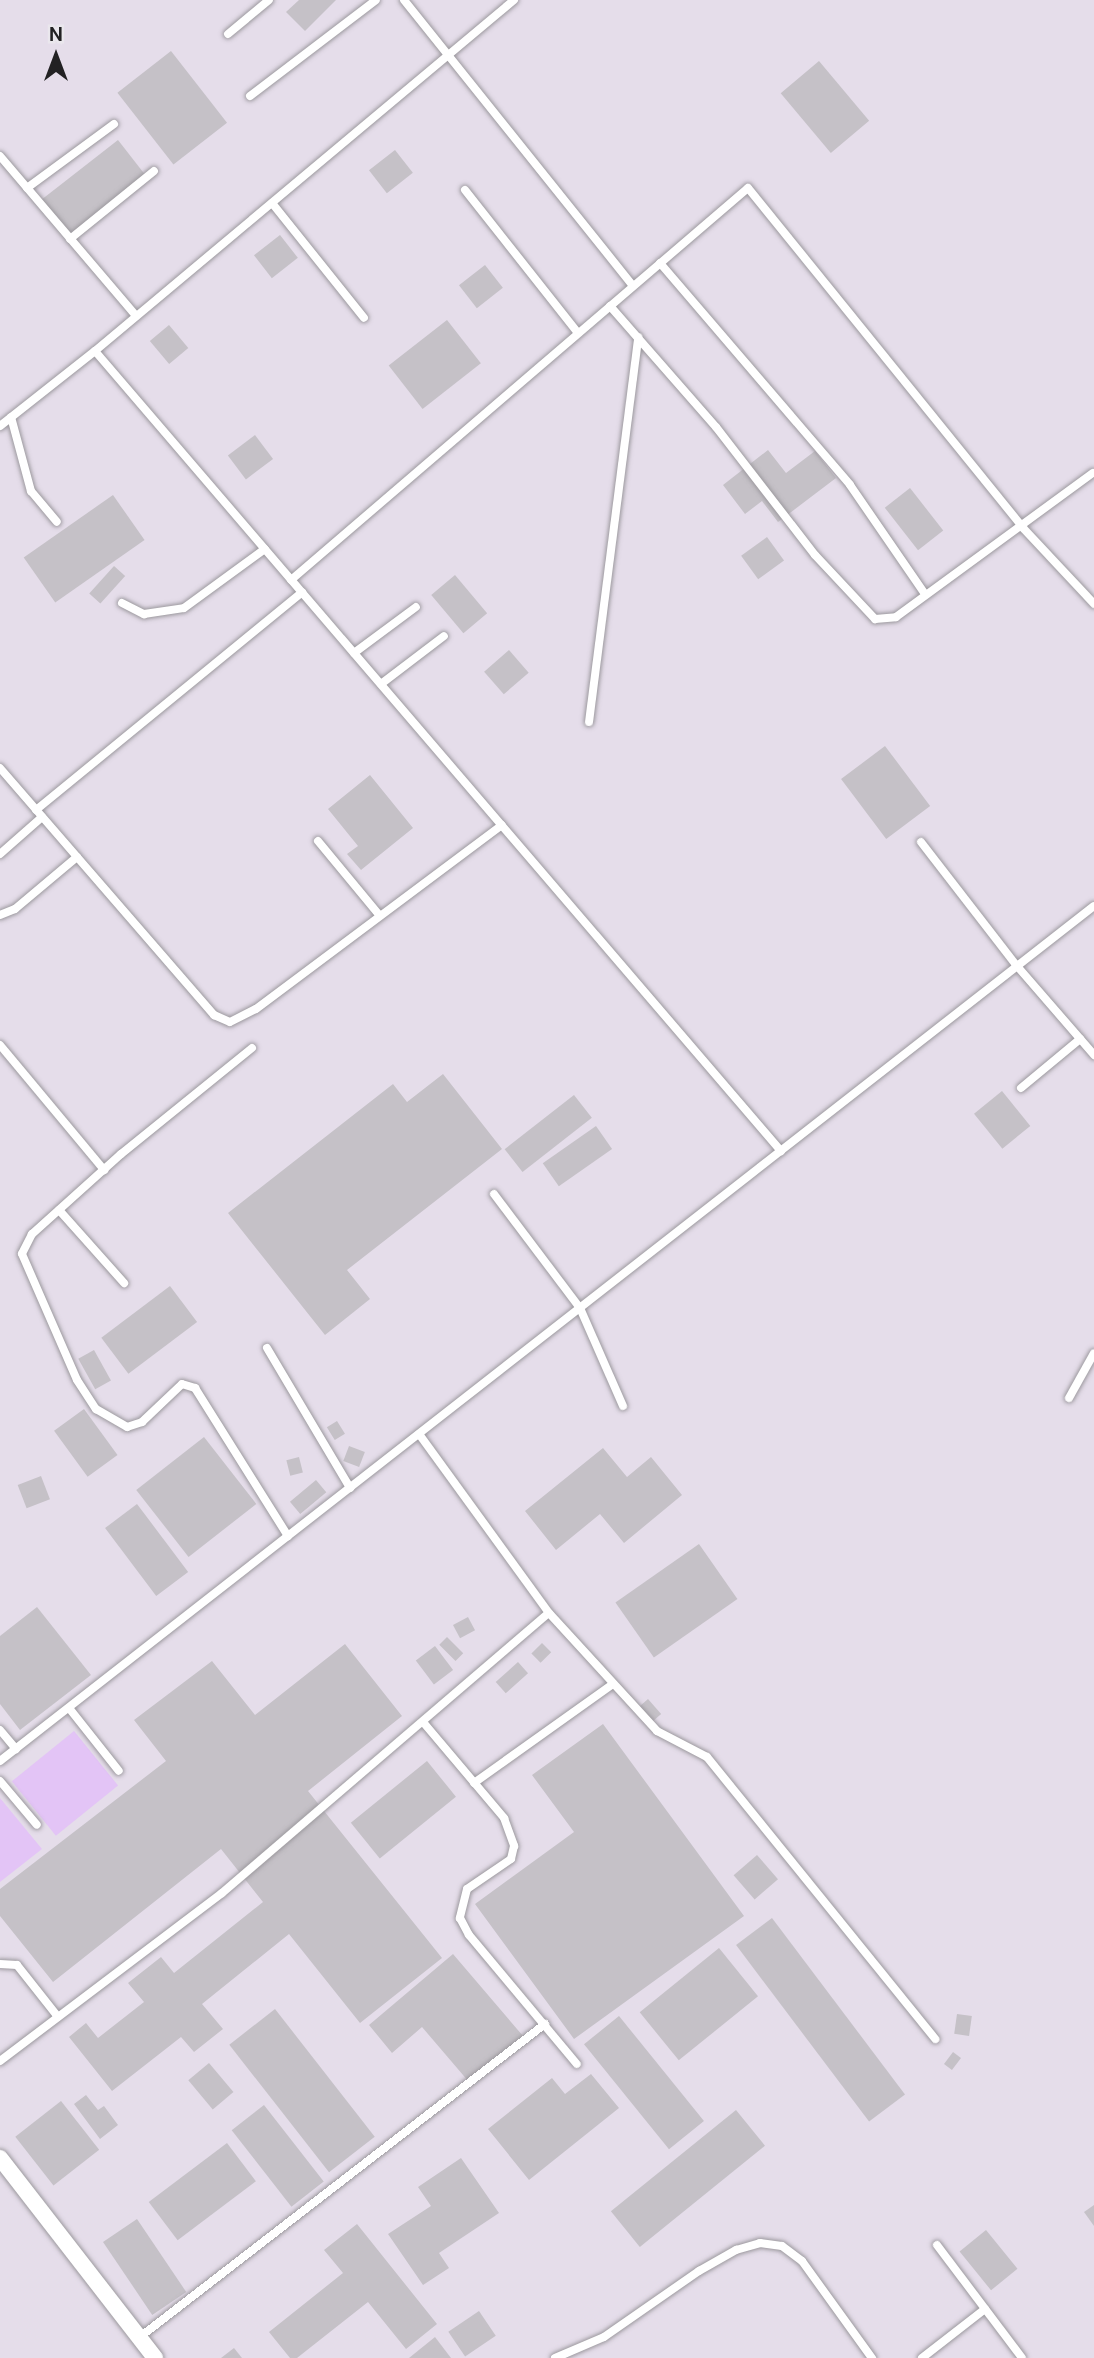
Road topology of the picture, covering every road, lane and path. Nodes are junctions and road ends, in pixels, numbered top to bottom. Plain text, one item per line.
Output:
1 (269, 0) edge
2 (376, 0) edge
3 (404, 0) edge
4 (514, 0) edge
5 (228, 34) dead end
6 (450, 53) junction
7 (250, 96) dead end
8 (114, 124) dead end
9 (0, 156) edge
10 (154, 171) dead end
11 (27, 188) junction
12 (465, 190) dead end
13 (272, 203) junction
14 (70, 239) junction
15 (660, 263) junction
16 (633, 286) junction
17 (610, 306) junction
18 (136, 316) junction
19 (364, 318) dead end
20 (578, 333) junction
21 (638, 337) junction
22 (95, 351) junction
23 (11, 417) junction
24 (0, 426) edge
25 (1093, 473) edge
26 (57, 522) dead end
27 (1023, 528) junction
28 (265, 549) junction
29 (291, 580) junction
30 (302, 592) junction
31 (925, 594) junction
32 (122, 603) dead end
33 (1094, 604) edge
34 (416, 607) dead end
35 (444, 636) dead end
36 (354, 653) junction
37 (381, 684) junction
38 (589, 722) dead end
39 (0, 768) edge
40 (39, 813) junction
41 (502, 825) junction
42 (318, 841) dead end
43 (921, 842) dead end
44 (0, 854) edge
45 (77, 857) junction
46 (1094, 906) edge
47 (0, 915) edge
48 (380, 916) junction
49 (1017, 966) junction
50 (1080, 1039) junction
51 (0, 1045) edge
52 (252, 1048) dead end
53 (1094, 1055) edge
54 (1021, 1088) dead end
55 (781, 1151) junction
56 (104, 1170) junction
57 (494, 1194) dead end
58 (59, 1210) junction
59 (124, 1283) dead end
60 (580, 1308) junction
61 (267, 1349) dead end
62 (1094, 1353) edge
63 (1069, 1398) dead end
64 (623, 1406) dead end
65 (419, 1434) junction
66 (350, 1488) junction
67 (288, 1536) junction
68 (549, 1612) junction
69 (613, 1684) junction
70 (69, 1708) junction
71 (423, 1722) junction
72 (0, 1730) edge
73 (16, 1749) junction
74 (0, 1762) edge
75 (119, 1771) dead end
76 (0, 1781) edge
77 (474, 1783) junction
78 (37, 1825) dead end
79 (0, 1964) edge
80 (58, 2017) junction
81 (545, 2024) junction
82 (934, 2039) dead end
83 (0, 2061) edge
84 (577, 2064) dead end
85 (0, 2158) edge
86 (937, 2245) dead end
87 (985, 2309) junction
88 (139, 2337) junction
89 (155, 2358) edge
90 (555, 2358) edge
91 (872, 2358) edge
92 (922, 2358) edge
93 (1022, 2358) edge

1 - 5 lane
2 - 7 lane
3 - 6 lane
4 - 6 lane
6 - 13 lane
6 - 16 lane
8 - 11 lane
9 - 11 lane
10 - 14 lane
11 - 14 lane
12 - 20 lane
13 - 18 lane
13 - 19 lane
14 - 18 lane
15 - 16 lane
15 - 27 lane
15 - 31 lane
16 - 17 lane
17 - 20 lane
17 - 21 lane
18 - 22 lane
20 - 29 lane
21 - 31 lane
21 - 38 lane
22 - 23 lane
22 - 28 lane
23 - 24 lane
23 - 26 lane
25 - 27 lane
27 - 31 lane
27 - 33 lane
28 - 29 lane
28 - 32 lane
29 - 30 lane
30 - 36 lane
30 - 40 lane
34 - 36 lane
35 - 37 lane
36 - 37 lane
37 - 41 lane
39 - 40 lane
40 - 44 lane
40 - 45 lane
41 - 48 lane
41 - 55 lane
42 - 48 lane
43 - 49 lane
45 - 47 lane
45 - 48 lane
46 - 49 lane
49 - 50 lane
49 - 55 lane
50 - 53 lane
50 - 54 lane
51 - 56 lane
52 - 56 lane
55 - 60 lane
56 - 58 lane
57 - 60 lane
58 - 59 lane
58 - 67 lane
60 - 64 lane
60 - 65 lane
61 - 66 lane
62 - 63 lane
65 - 66 lane
65 - 68 lane
66 - 67 lane
67 - 70 lane
68 - 69 lane
68 - 71 lane
69 - 77 lane
69 - 82 lane
70 - 73 lane
70 - 75 lane
71 - 77 lane
71 - 80 lane
72 - 73 lane
73 - 74 lane
76 - 78 lane
77 - 81 lane
79 - 80 lane
80 - 83 lane
81 - 84 lane
81 - 88 lane
85 - 88 street
86 - 87 lane
87 - 92 lane
87 - 93 lane
88 - 89 street
90 - 91 lane

